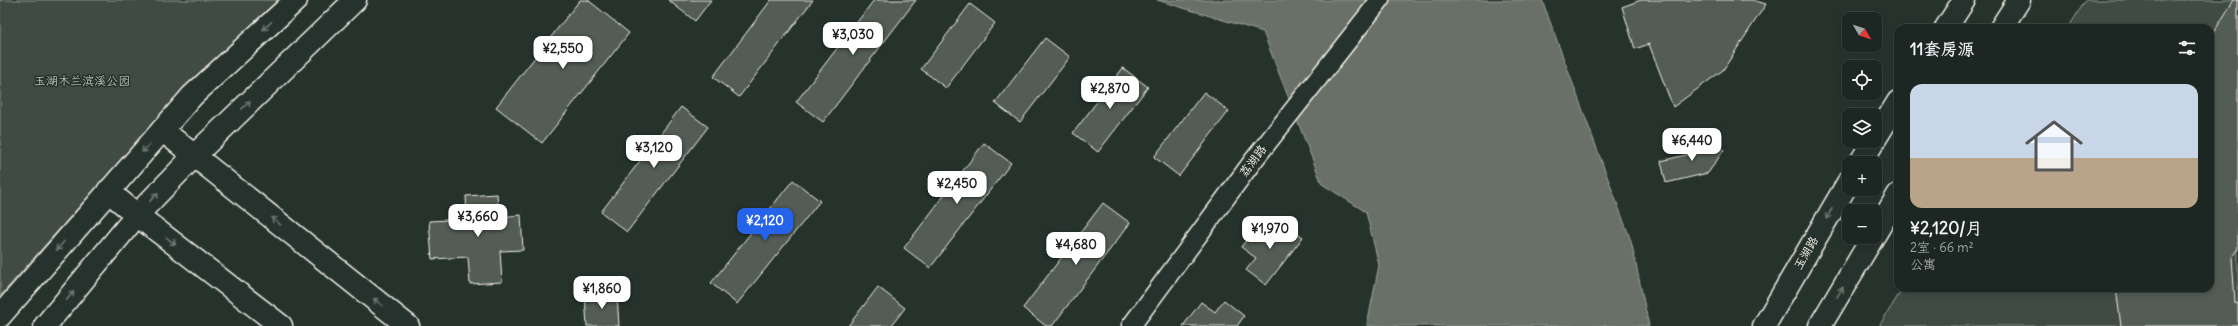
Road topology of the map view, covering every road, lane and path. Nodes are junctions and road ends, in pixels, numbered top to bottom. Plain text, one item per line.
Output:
1 (296, 0) edge
2 (355, 0) edge
3 (1380, 0) edge
4 (1964, 0) edge
5 (2019, 0) edge
6 (1949, 24) edge
7 (2004, 24) edge
8 (1894, 108) edge
9 (1882, 127) edge
10 (162, 130) junction
11 (195, 155) junction
12 (108, 191) junction
13 (1842, 193) edge
14 (1894, 202) edge
15 (136, 215) junction
16 (1882, 222) edge
17 (1869, 244) edge
18 (0, 316) edge
19 (45, 326) edge
20 (281, 326) edge
21 (408, 326) edge
22 (1131, 326) edge
23 (1764, 326) edge
24 (1820, 326) edge

1 -> 10 main road
11 -> 2 main road
3 - 22 street, 荔湖路
4 - 6 main road
5 - 7 main road
8 - 9 main road
10 - 11 main road
10 -> 12 main road
15 -> 11 main road
21 -> 11 main road
12 - 15 main road
12 -> 18 main road
13 -> 23 main road, 玉湖路
14 - 16 main road
19 -> 15 main road
15 -> 20 main road
24 -> 17 main road

